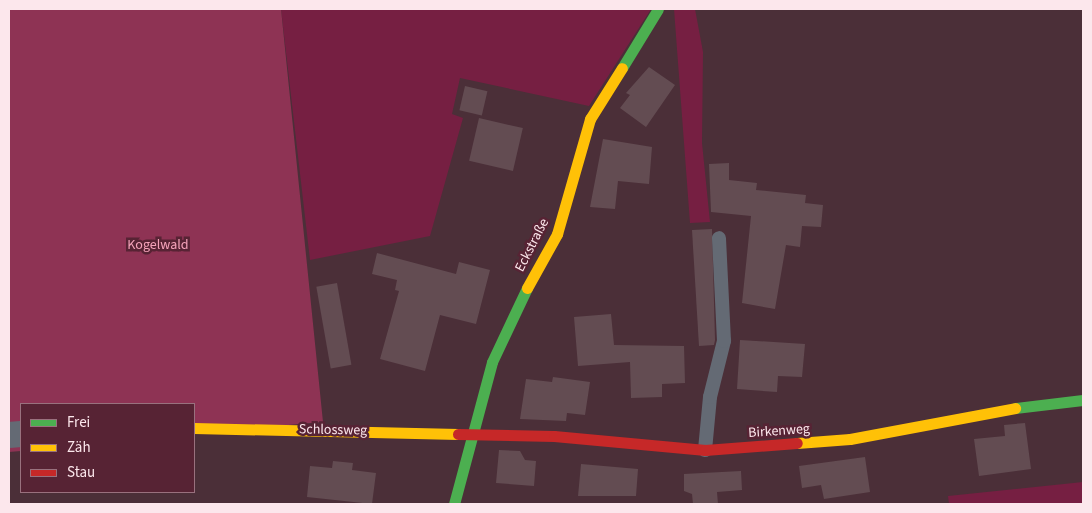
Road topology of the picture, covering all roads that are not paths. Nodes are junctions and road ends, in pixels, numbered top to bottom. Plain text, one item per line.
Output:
1 (658, 9) edge
2 (720, 238) dead end
3 (1083, 400) edge
4 (195, 428) edge
5 (473, 433) junction
6 (705, 450) junction
7 (454, 504) edge

1 - 5 street, Eckstraße
2 - 6 lane
3 - 6 street, Birkenweg
4 - 5 street, Schlossweg
5 - 6 street, Birkenweg
5 - 7 street, Eckstraße

